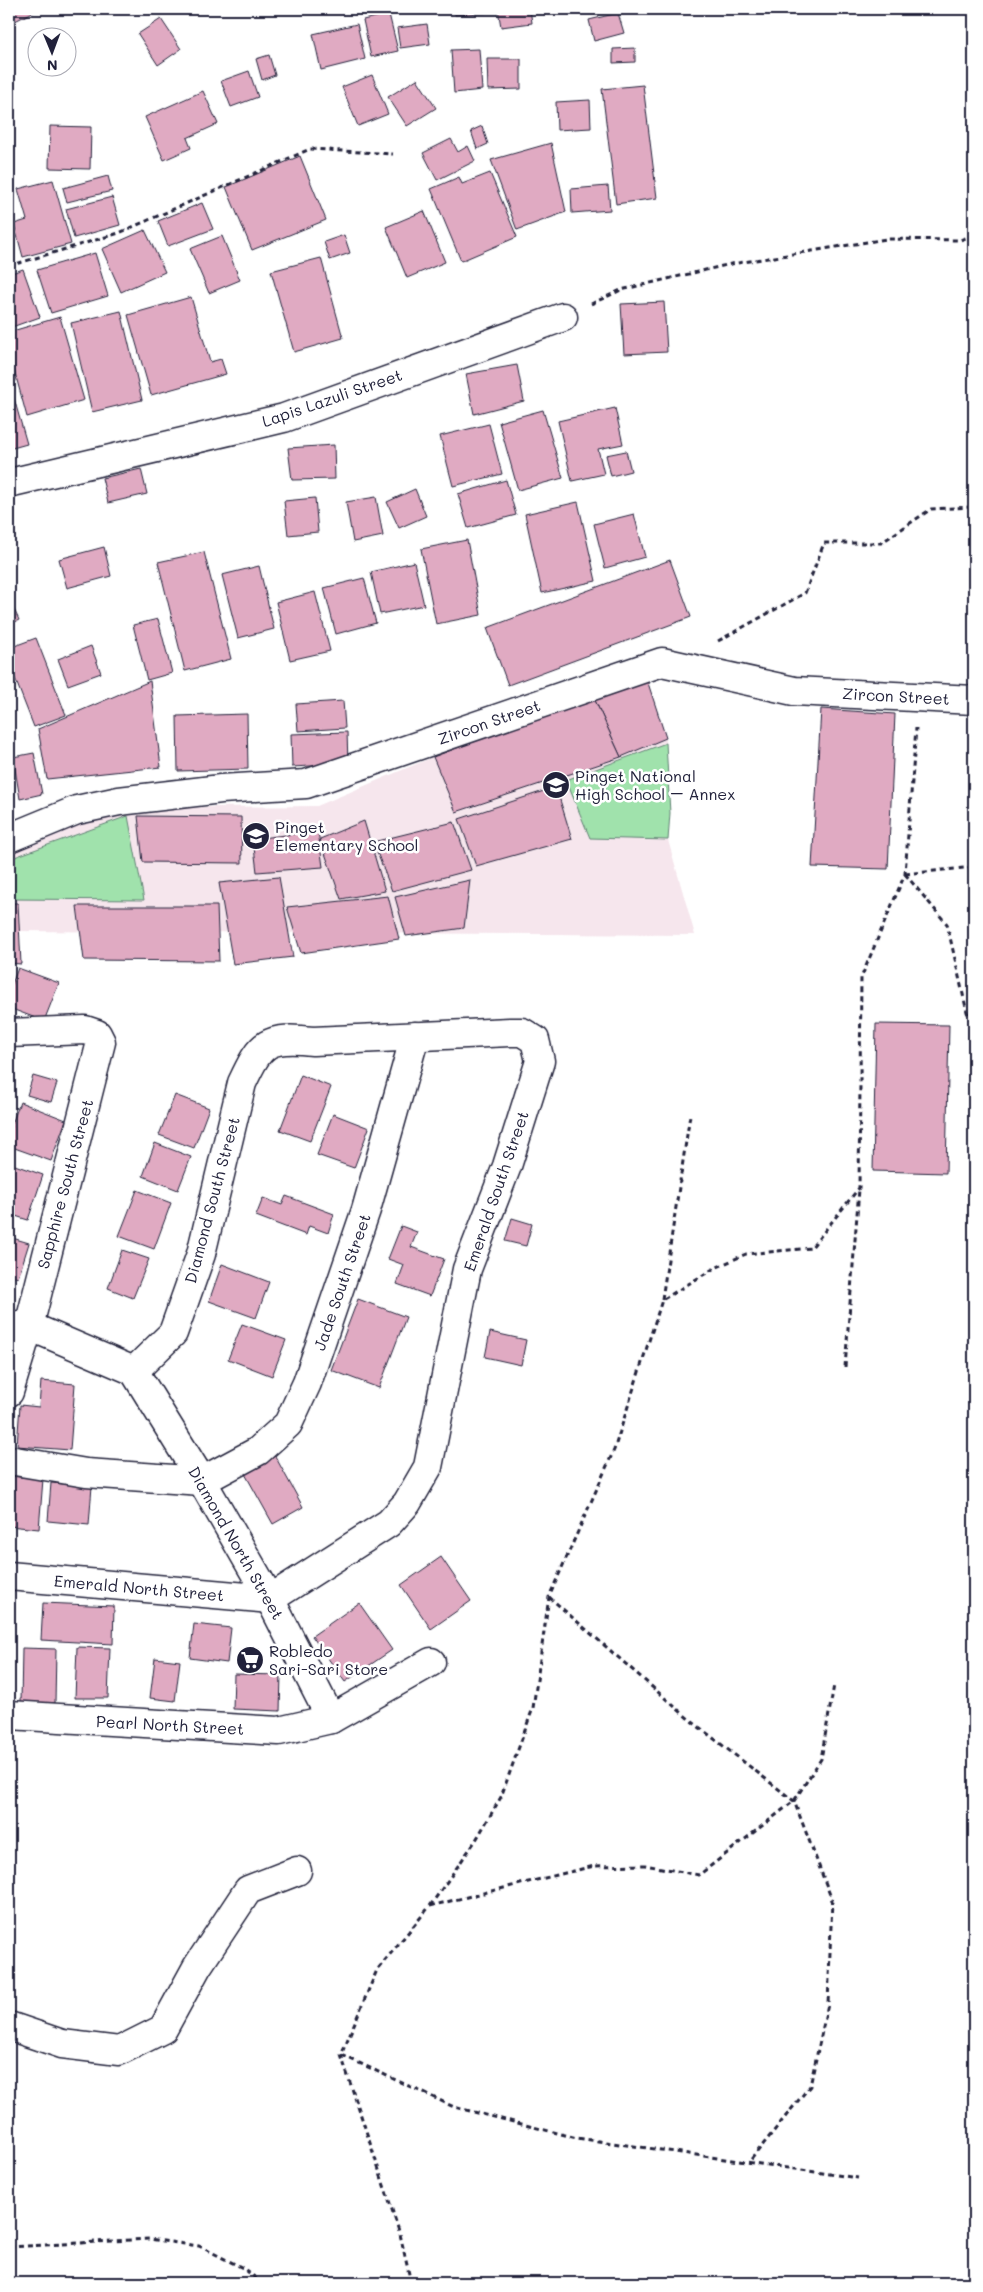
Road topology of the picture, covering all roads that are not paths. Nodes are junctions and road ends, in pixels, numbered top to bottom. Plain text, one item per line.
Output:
1 (563, 317) road end
2 (9, 483) edge
3 (974, 700) edge
4 (9, 838) edge
5 (9, 1032) edge
6 (415, 1036) junction
7 (263, 1047) joint
8 (19, 1325) edge
9 (134, 1371) junction
10 (9, 1392) edge
11 (9, 1460) edge
12 (202, 1481) junction
13 (9, 1576) edge
14 (270, 1599) junction
15 (431, 1662) dead end
16 (9, 1715) edge
17 (331, 1719) junction
18 (297, 1871) dead end
19 (9, 2026) edge

1 - 2 street, Lapis Lazuli Street
3 - 4 street, Zircon Street
5 - 8 street, Sapphire South Street
6 - 7 street, Emerald South Street
6 - 12 street, Jade South Street
6 - 14 street, Emerald South Street
7 - 9 street, Diamond South Street
8 - 9 street
8 - 10 street, Sapphire South Street
9 - 12 street, Diamond North Street
11 - 12 street
12 - 14 street, Diamond North Street
13 - 14 street, Emerald North Street
14 - 17 street, Diamond North Street
15 - 17 street, Pearl North Street
16 - 17 street, Pearl North Street
18 - 19 street

